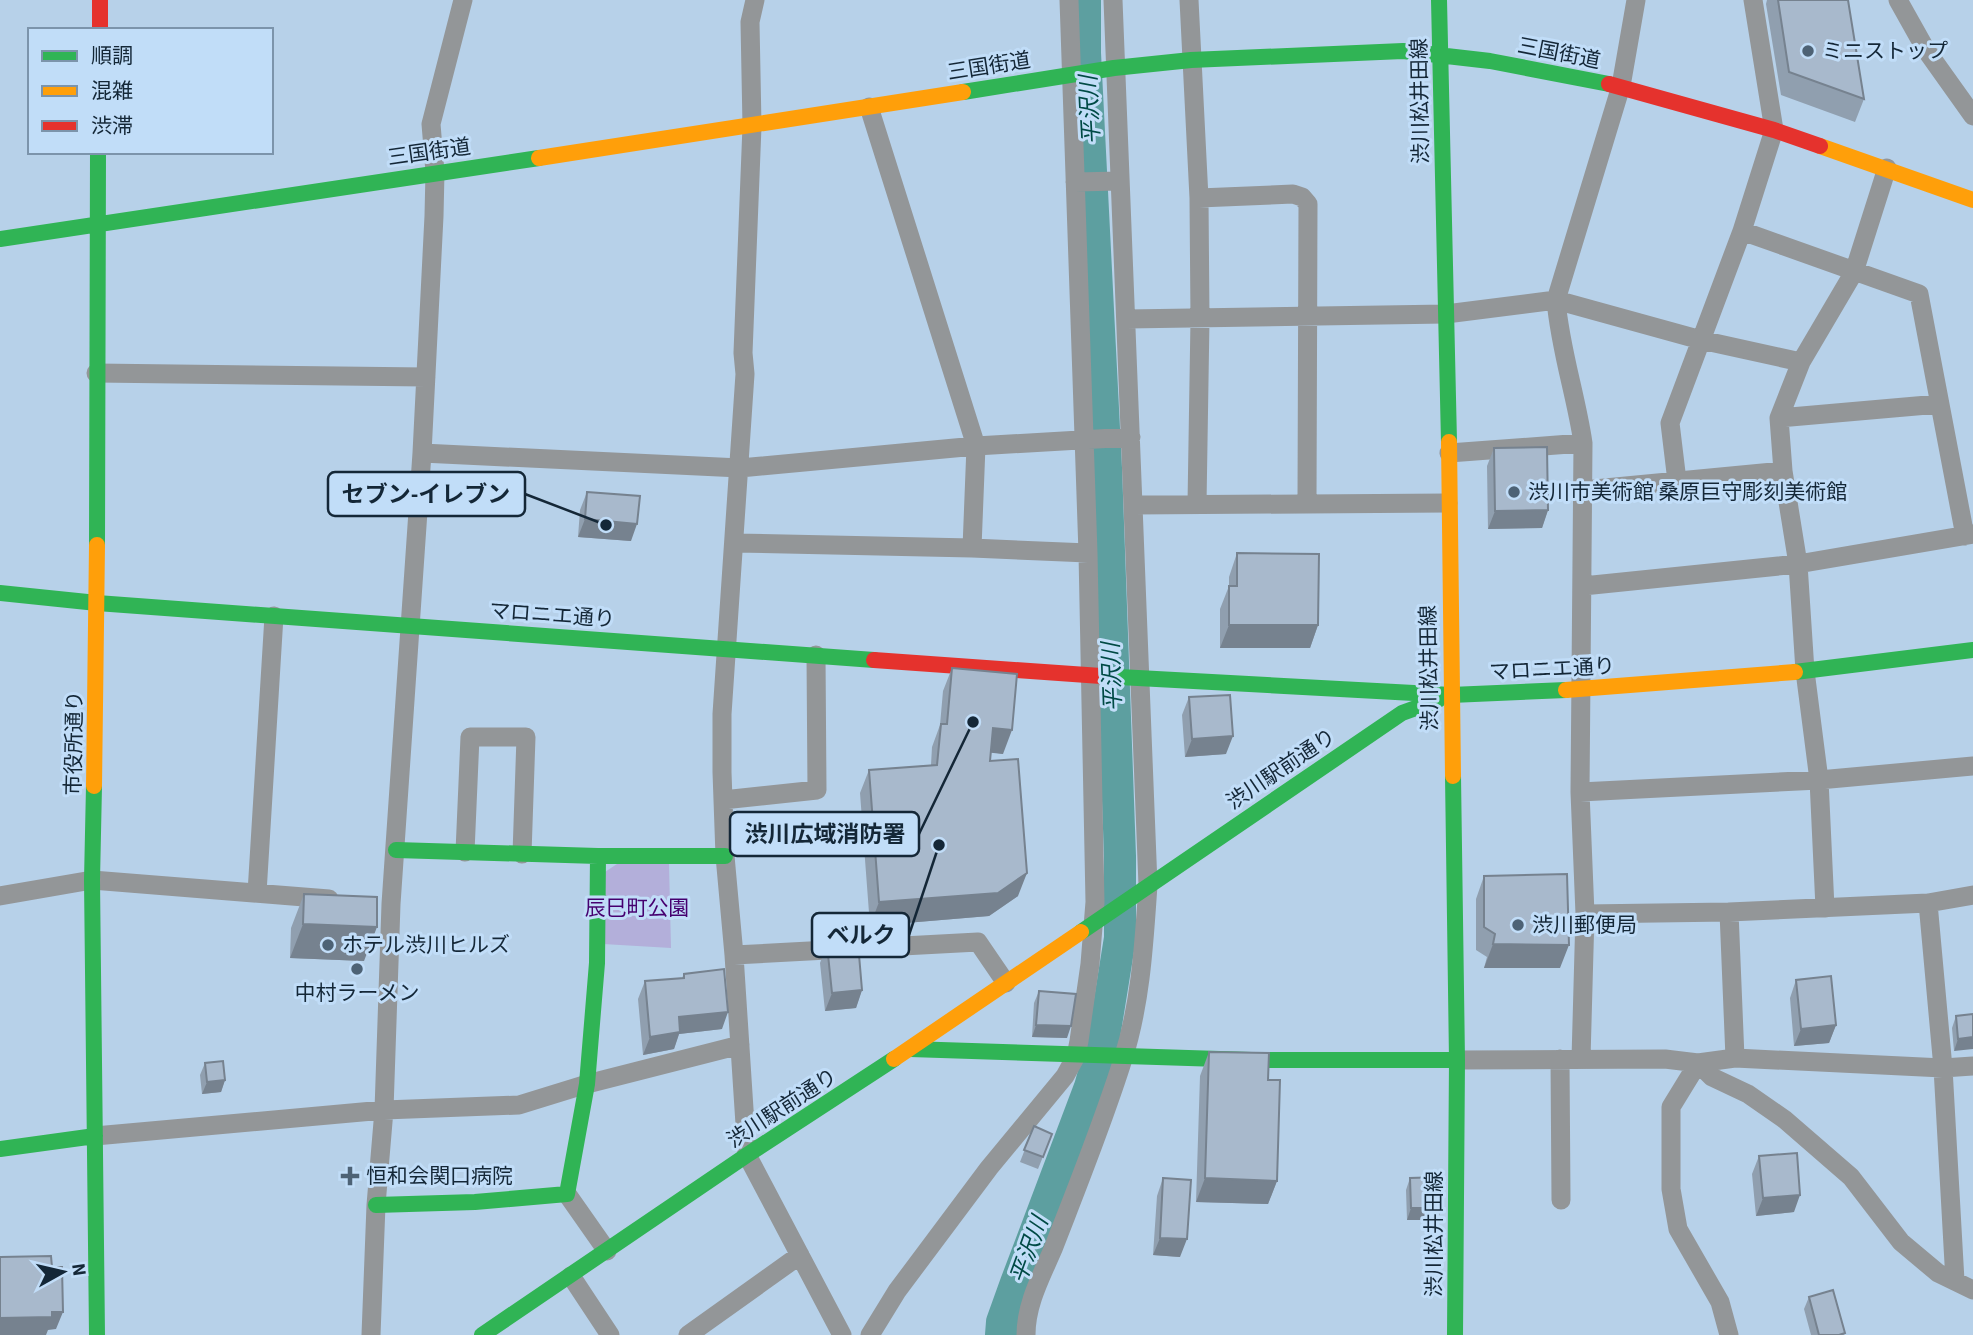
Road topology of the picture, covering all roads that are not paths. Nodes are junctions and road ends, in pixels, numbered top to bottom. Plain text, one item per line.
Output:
1 (100, 0) edge
2 (463, 0) edge
3 (755, 0) edge
4 (1069, 0) edge
5 (1113, 0) edge
6 (1189, 0) edge
7 (1439, 0) edge
8 (1636, 0) edge
9 (1753, 0) edge
10 (1898, 0) edge
11 (100, 28) edge
12 (1440, 54) junction
13 (1191, 60) junction
14 (1108, 69) junction
15 (1074, 74) junction
16 (1621, 86) junction
17 (869, 107) junction
18 (1973, 116) edge
19 (752, 126) junction
20 (1774, 131) junction
21 (98, 154) edge
22 (1887, 168) junction
23 (435, 172) junction
24 (1119, 181) junction
25 (1076, 182) junction
26 (1199, 198) junction
27 (1973, 200) edge
28 (98, 223) junction
29 (1742, 231) junction
30 (0, 239) edge
31 (1854, 272) junction
32 (1556, 300) junction
33 (1446, 314) junction
34 (1309, 315) junction
35 (1127, 319) junction
36 (1200, 319) junction
37 (1701, 340) junction
38 (1801, 362) junction
39 (96, 373) junction
40 (426, 377) junction
41 (1939, 404) junction
42 (1779, 418) junction
43 (1125, 437) junction
44 (1087, 440) junction
45 (1583, 443) junction
46 (976, 446) junction
47 (422, 453) junction
48 (1450, 453) junction
49 (740, 468) junction
50 (1783, 471) junction
51 (1677, 481) junction
52 (1584, 490) junction
53 (1307, 503) junction
54 (1448, 503) junction
55 (1197, 504) junction
56 (1133, 505) junction
57 (1969, 535) edge
58 (735, 543) junction
59 (972, 548) junction
60 (1088, 553) junction
61 (1798, 564) junction
62 (1583, 586) junction
63 (0, 593) edge
64 (97, 603) junction
65 (274, 616) junction
66 (411, 625) junction
67 (726, 648) junction
68 (1973, 650) edge
69 (816, 655) junction
70 (1805, 671) junction
71 (1096, 676) junction
72 (1136, 679) junction
73 (1581, 689) junction
74 (1451, 695) junction
75 (1973, 766) edge
76 (1819, 780) junction
77 (1580, 792) junction
78 (723, 800) junction
79 (396, 850) junction
80 (465, 852) junction
81 (522, 854) junction
82 (598, 856) junction
83 (725, 856) junction
84 (92, 880) junction
85 (1144, 888) junction
86 (257, 893) junction
87 (1973, 895) edge
88 (0, 896) edge
89 (351, 901) edge
90 (1928, 903) junction
91 (1825, 908) junction
92 (1729, 912) junction
93 (1585, 915) junction
94 (1099, 919) junction
95 (734, 955) junction
96 (1006, 983) junction
97 (740, 1045) junction
98 (910, 1049) junction
99 (1079, 1056) junction
100 (1120, 1057) junction
101 (1735, 1058) junction
102 (1560, 1059) junction
103 (1581, 1059) junction
104 (1457, 1060) junction
105 (1698, 1063) junction
106 (1973, 1066) edge
107 (1943, 1068) junction
108 (587, 1084) junction
109 (384, 1110) junction
110 (95, 1136) junction
111 (0, 1149) edge
112 (747, 1155) junction
113 (566, 1194) junction
114 (1561, 1200) dead end
115 (376, 1205) junction
116 (607, 1251) junction
117 (800, 1255) junction
118 (571, 1276) junction
119 (1964, 1285) edge
120 (97, 1335) edge
121 (371, 1335) edge
122 (482, 1335) edge
123 (610, 1335) edge
124 (688, 1335) edge
125 (842, 1335) edge
126 (870, 1335) edge
127 (1026, 1335) edge
128 (1455, 1335) edge
129 (1729, 1335) edge

1 - 11 street
2 - 23 street
3 - 19 street
4 - 15 street
5 - 14 street
6 - 13 street
7 - 12 street, 渋川松井田線
8 - 16 street
9 - 20 street
10 - 18 street
12 - 13 street, 三国街道
12 - 16 street, 三国街道
12 - 33 street, 渋川松井田線
13 - 14 street, 三国街道
13 - 26 street
14 - 15 street, 三国街道
14 - 24 street
15 - 17 street, 三国街道
15 - 25 street
16 - 20 street, 三国街道
16 - 32 street
17 - 19 street, 三国街道
17 - 46 street
19 - 23 street, 三国街道
19 - 49 street
20 - 22 street, 三国街道
20 - 29 street
21 - 28 street, 市役所通り
22 - 27 street, 三国街道
22 - 31 street
23 - 28 street, 三国街道
23 - 40 street
24 - 25 street
24 - 35 street
25 - 44 street
26 - 34 street
26 - 36 street
28 - 30 street, 三国街道
28 - 39 street, 市役所通り
29 - 31 street
29 - 37 street
31 - 38 street
31 - 41 street
32 - 33 street
32 - 37 street
32 - 45 street
33 - 34 street
33 - 48 street, 渋川松井田線
34 - 36 street
34 - 53 street
35 - 36 street
35 - 43 street
36 - 55 street
37 - 38 street
37 - 51 street
38 - 42 street
39 - 40 street
39 - 64 street, 市役所通り
40 - 47 street
41 - 42 street
41 - 57 street
42 - 50 street
43 - 44 street
43 - 56 street
44 - 46 street
44 - 60 street
45 - 48 street
45 - 52 street
46 - 49 street
46 - 59 street
47 - 49 street
47 - 66 street
48 - 54 street, 渋川松井田線
49 - 58 street
50 - 51 street
50 - 61 street
51 - 52 street
52 - 62 street
53 - 54 street
53 - 55 street
54 - 74 street, 渋川松井田線
55 - 56 street
56 - 72 street
57 - 61 street
58 - 59 street
58 - 67 street
59 - 60 street
60 - 71 street
61 - 62 street
61 - 70 street
62 - 73 street
63 - 64 street, マロニエ通り
64 - 65 street, マロニエ通り
64 - 84 street, 市役所通り
65 - 66 street, マロニエ通り
65 - 86 street
66 - 67 street, マロニエ通り
66 - 79 street
67 - 69 street, マロニエ通り
67 - 78 street
68 - 70 street, マロニエ通り
69 - 71 street, マロニエ通り
69 - 78 street
70 - 73 street, マロニエ通り
70 - 76 street
71 - 72 street, マロニエ通り
71 - 94 street
72 - 74 street, マロニエ通り
72 - 85 street
73 - 74 street, マロニエ通り
73 - 77 street
74 - 85 street, 渋川駅前通り
74 - 104 street, 渋川松井田線
75 - 76 street
76 - 77 street
76 - 91 street
77 - 93 street
78 - 83 street
79 - 80 street
79 - 109 street
80 - 81 street
80 - 81 street
81 - 82 street
82 - 83 street
82 - 108 street
83 - 95 street
84 - 86 street
84 - 88 street
84 - 110 street, 市役所通り
85 - 94 street, 渋川駅前通り
85 - 100 street
86 - 89 street
87 - 90 street
90 - 91 street
90 - 107 street
91 - 92 street
92 - 93 street
92 - 101 street
93 - 103 street
94 - 96 street, 渋川駅前通り
94 - 99 street
95 - 96 street
95 - 97 street
96 - 98 street, 渋川駅前通り
97 - 108 street
97 - 112 street
98 - 99 street
98 - 112 street, 渋川駅前通り
99 - 100 street
99 - 126 street
100 - 104 street
100 - 127 street
101 - 105 street
101 - 107 street
102 - 103 street
102 - 104 street
102 - 114 street
103 - 105 street
104 - 128 street, 渋川松井田線
105 - 119 street
105 - 129 street
106 - 107 street
107 - 119 street
108 - 109 street
108 - 113 street
109 - 110 street
109 - 115 street
110 - 111 street
110 - 120 street, 市役所通り
112 - 116 street, 渋川駅前通り
112 - 117 street
113 - 115 street
113 - 116 street
115 - 121 street
116 - 118 street, 渋川駅前通り
117 - 124 street
117 - 125 street
118 - 122 street, 渋川駅前通り
118 - 123 street

